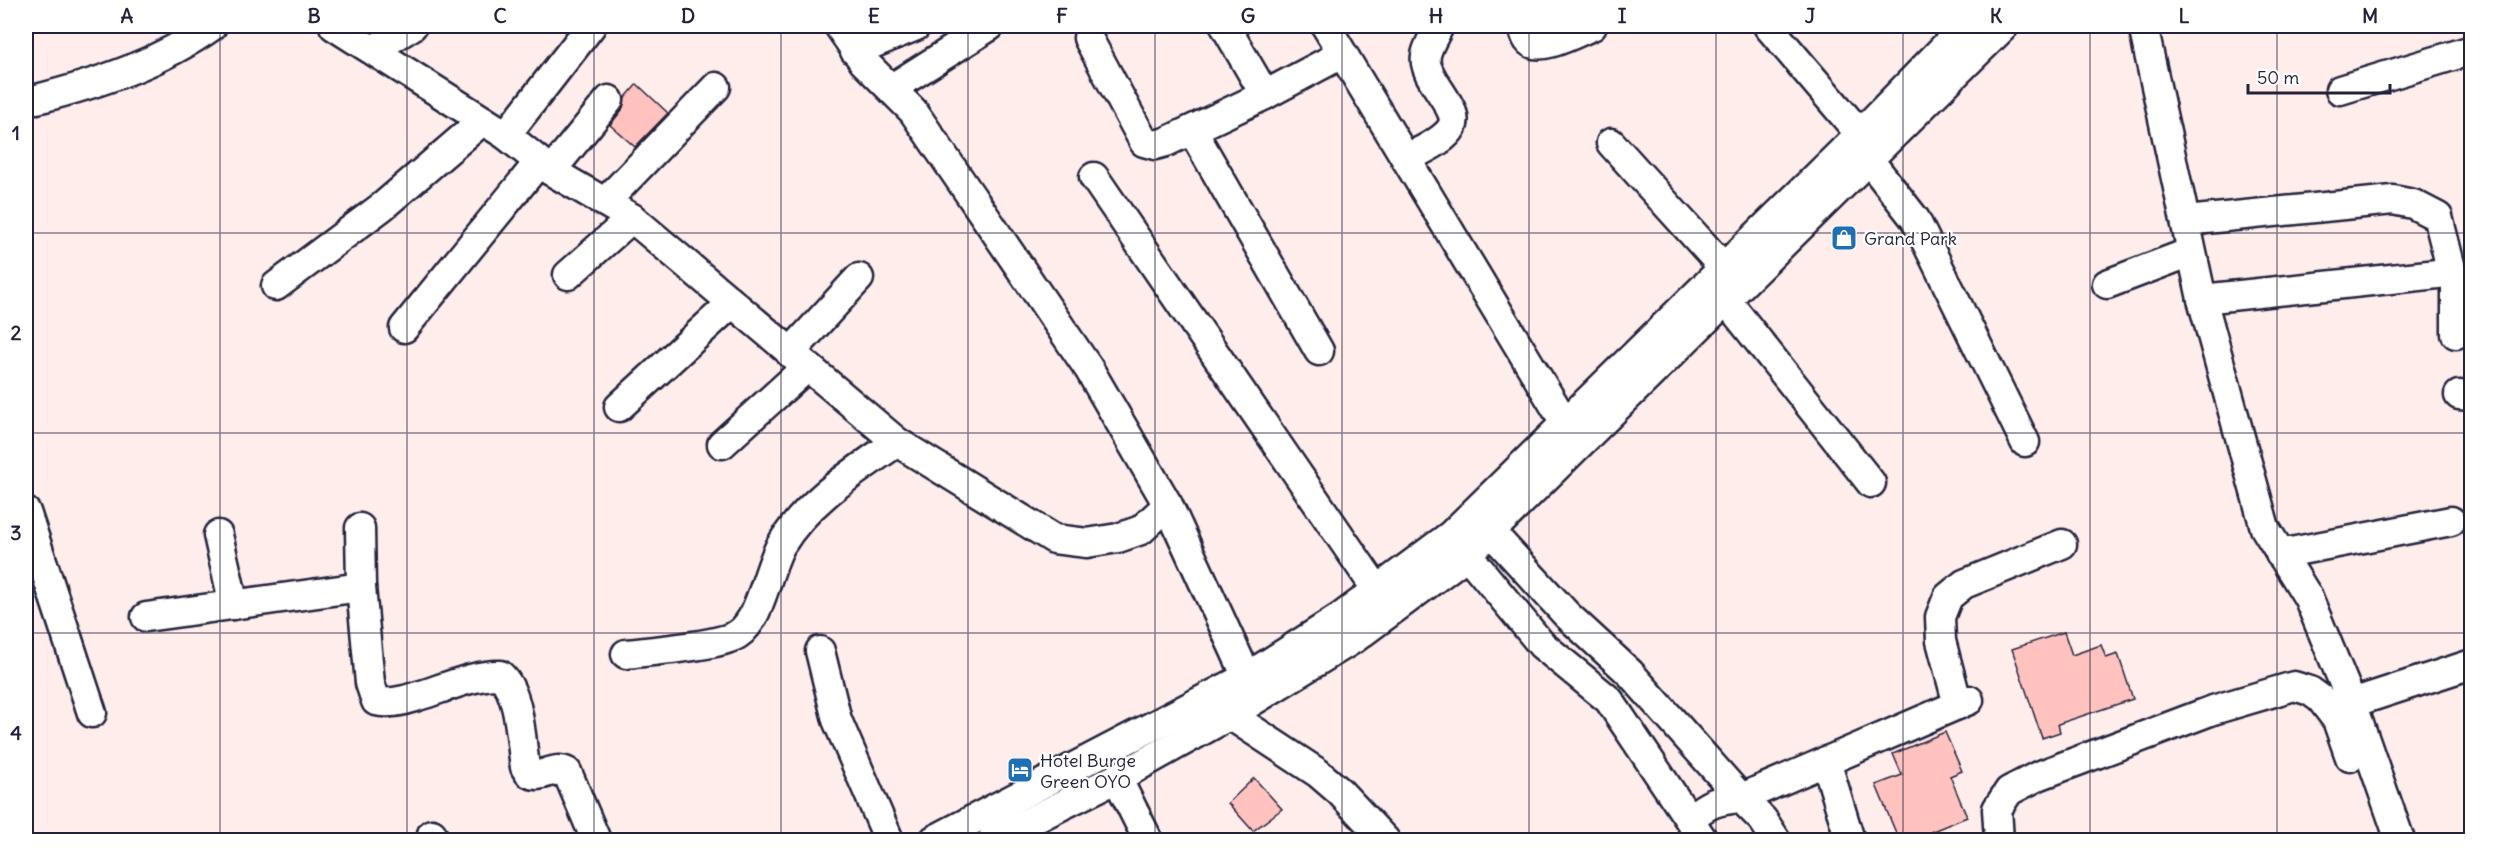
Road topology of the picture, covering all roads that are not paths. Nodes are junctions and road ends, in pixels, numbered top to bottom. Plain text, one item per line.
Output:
1 (212, 26) edge
2 (334, 26) edge
3 (412, 26) edge
4 (591, 26) edge
5 (838, 26) edge
6 (916, 26) edge
7 (990, 26) edge
8 (1224, 26) edge
9 (1326, 26) edge
10 (1439, 26) edge
11 (1523, 26) edge
12 (1592, 26) edge
13 (1768, 26) edge
14 (1965, 26) edge
15 (2004, 26) edge
16 (2143, 26) edge
17 (1088, 38) dead end
18 (374, 50) junction
19 (2472, 50) edge
20 (855, 51) junction
21 (1342, 54) junction
22 (716, 87) dead end
23 (892, 88) junction
24 (2340, 90) dead end
25 (1265, 95) junction
26 (37, 99) dead end
27 (609, 100) dead end
28 (494, 128) junction
29 (1192, 130) junction
30 (1611, 143) dead end
31 (1864, 147) junction
32 (1406, 159) junction
33 (545, 166) junction
34 (1094, 177) dead end
35 (606, 201) junction
36 (632, 218) junction
37 (2186, 221) junction
38 (2191, 252) junction
39 (1724, 268) junction
40 (568, 275) dead end
41 (2453, 276) junction
42 (859, 278) dead end
43 (2107, 284) dead end
44 (276, 286) dead end
45 (2202, 299) junction
46 (1726, 300) junction
47 (732, 303) junction
48 (404, 328) dead end
49 (2456, 334) dead end
50 (1319, 351) dead end
51 (799, 360) junction
52 (619, 407) dead end
53 (1565, 423) junction
54 (897, 442) junction
55 (2025, 442) dead end
56 (722, 444) dead end
57 (1871, 483) dead end
58 (1168, 505) junction
59 (26, 512) edge
60 (2451, 521) dead end
61 (1483, 524) junction
62 (360, 528) dead end
63 (219, 535) dead end
64 (2062, 544) dead end
65 (1459, 545) junction
66 (2280, 554) junction
67 (362, 587) junction
68 (1377, 590) junction
69 (234, 605) junction
70 (146, 617) dead end
71 (820, 651) dead end
72 (626, 654) dead end
73 (2472, 664) edge
74 (1247, 677) junction
75 (2352, 703) junction
76 (92, 713) dead end
77 (1230, 715) junction
78 (1826, 761) junction
79 (1117, 778) junction
80 (1711, 813) edge
81 (997, 839) edge
82 (596, 840) edge
83 (889, 840) edge
84 (934, 840) edge
85 (1148, 840) edge
86 (1385, 840) edge
87 (1776, 840) edge
88 (1850, 840) edge
89 (1999, 840) edge
90 (2380, 840) edge
91 (2400, 840) edge

1 - 26 street
2 - 18 street
3 - 18 street
4 - 28 street
5 - 20 street
6 - 20 street
7 - 23 street
8 - 25 street
9 - 21 street
10 - 32 street
11 - 12 street
13 - 31 street
14 - 31 street
15 - 31 street
16 - 37 street
17 - 29 street
18 - 28 street
19 - 24 street
20 - 23 street
21 - 25 street
21 - 32 street
22 - 35 street
23 - 58 street
25 - 29 street
27 - 33 street
28 - 33 street
28 - 44 street
29 - 50 street
30 - 39 street
31 - 39 street
31 - 46 street
31 - 55 street
32 - 53 street
33 - 35 street
33 - 48 street
34 - 68 street
35 - 36 street
36 - 40 street
36 - 47 street
37 - 38 street
37 - 41 street
38 - 43 street
38 - 45 street
39 - 53 street
41 - 45 street
41 - 49 street
42 - 51 street
45 - 66 street
46 - 57 street
46 - 61 street
47 - 51 street
47 - 52 street
51 - 54 street
51 - 56 street
53 - 61 street
54 - 58 street
54 - 72 street
58 - 74 street
59 - 76 street
60 - 66 street
61 - 65 street
61 - 80 street
62 - 67 street
63 - 69 street
64 - 78 street
65 - 68 street
65 - 77 street
65 - 80 street
66 - 75 street
67 - 69 street
67 - 82 street
68 - 74 street
69 - 70 street
71 - 83 street
73 - 75 street
74 - 84 street
75 - 91 street
77 - 79 street
77 - 86 street
78 - 80 street
78 - 88 street
79 - 81 street
79 - 85 street
80 - 87 street
89 - 90 street

